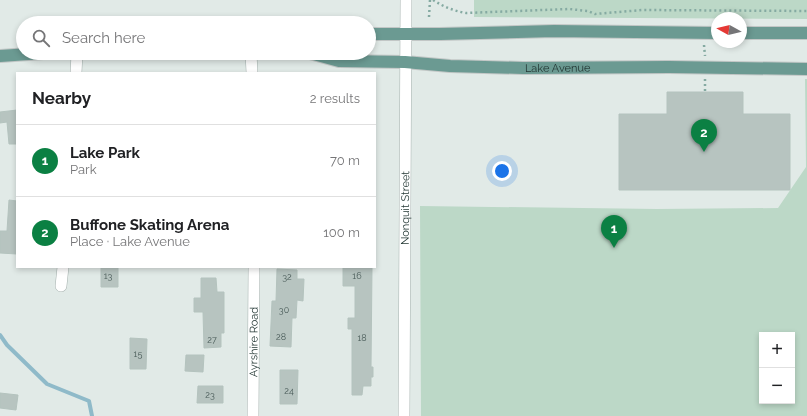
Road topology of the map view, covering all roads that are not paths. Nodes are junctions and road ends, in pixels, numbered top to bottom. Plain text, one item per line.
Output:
1 (406, 0) edge
2 (711, 33) edge
3 (747, 33) edge
4 (376, 34) edge
5 (406, 34) junction
6 (807, 34) edge
7 (16, 55) edge
8 (0, 56) edge
9 (77, 60) edge
10 (251, 60) edge
11 (335, 60) edge
12 (405, 62) junction
13 (807, 69) edge
14 (76, 72) edge
15 (252, 72) edge
16 (63, 268) edge
17 (254, 268) edge
18 (61, 286) dead end
19 (253, 416) edge
20 (404, 416) edge

1 - 5 street, Nonquit Street
2 - 5 main road
3 - 6 main road
4 - 5 main road
5 - 12 street, Nonquit Street
7 - 8 main road
9 - 14 street
10 - 15 street
11 - 12 main road, Lake Avenue
12 - 13 main road, Lake Avenue
12 - 20 street, Nonquit Street
16 - 18 street
17 - 19 street, Ayrshire Road

